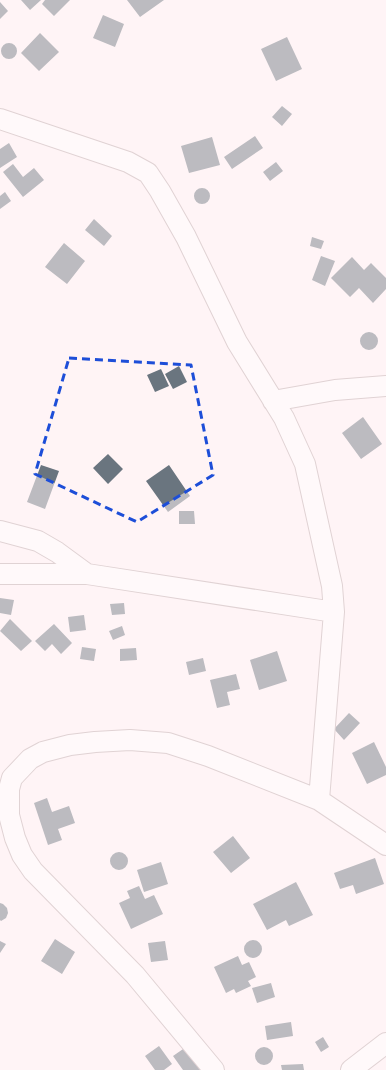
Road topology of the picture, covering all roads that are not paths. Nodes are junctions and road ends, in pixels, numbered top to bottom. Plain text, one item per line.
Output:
1 (0, 119) edge
2 (386, 386) edge
3 (273, 401) junction
4 (0, 531) edge
5 (0, 574) edge
6 (86, 574) junction
7 (334, 612) junction
8 (319, 800) junction
9 (386, 845) edge
10 (386, 1042) edge
11 (361, 1067) edge
12 (214, 1070) edge

1 - 3 street
2 - 3 street
3 - 7 street
4 - 6 street
5 - 6 street
6 - 7 street
7 - 8 street
8 - 9 street
8 - 12 street
10 - 11 street

